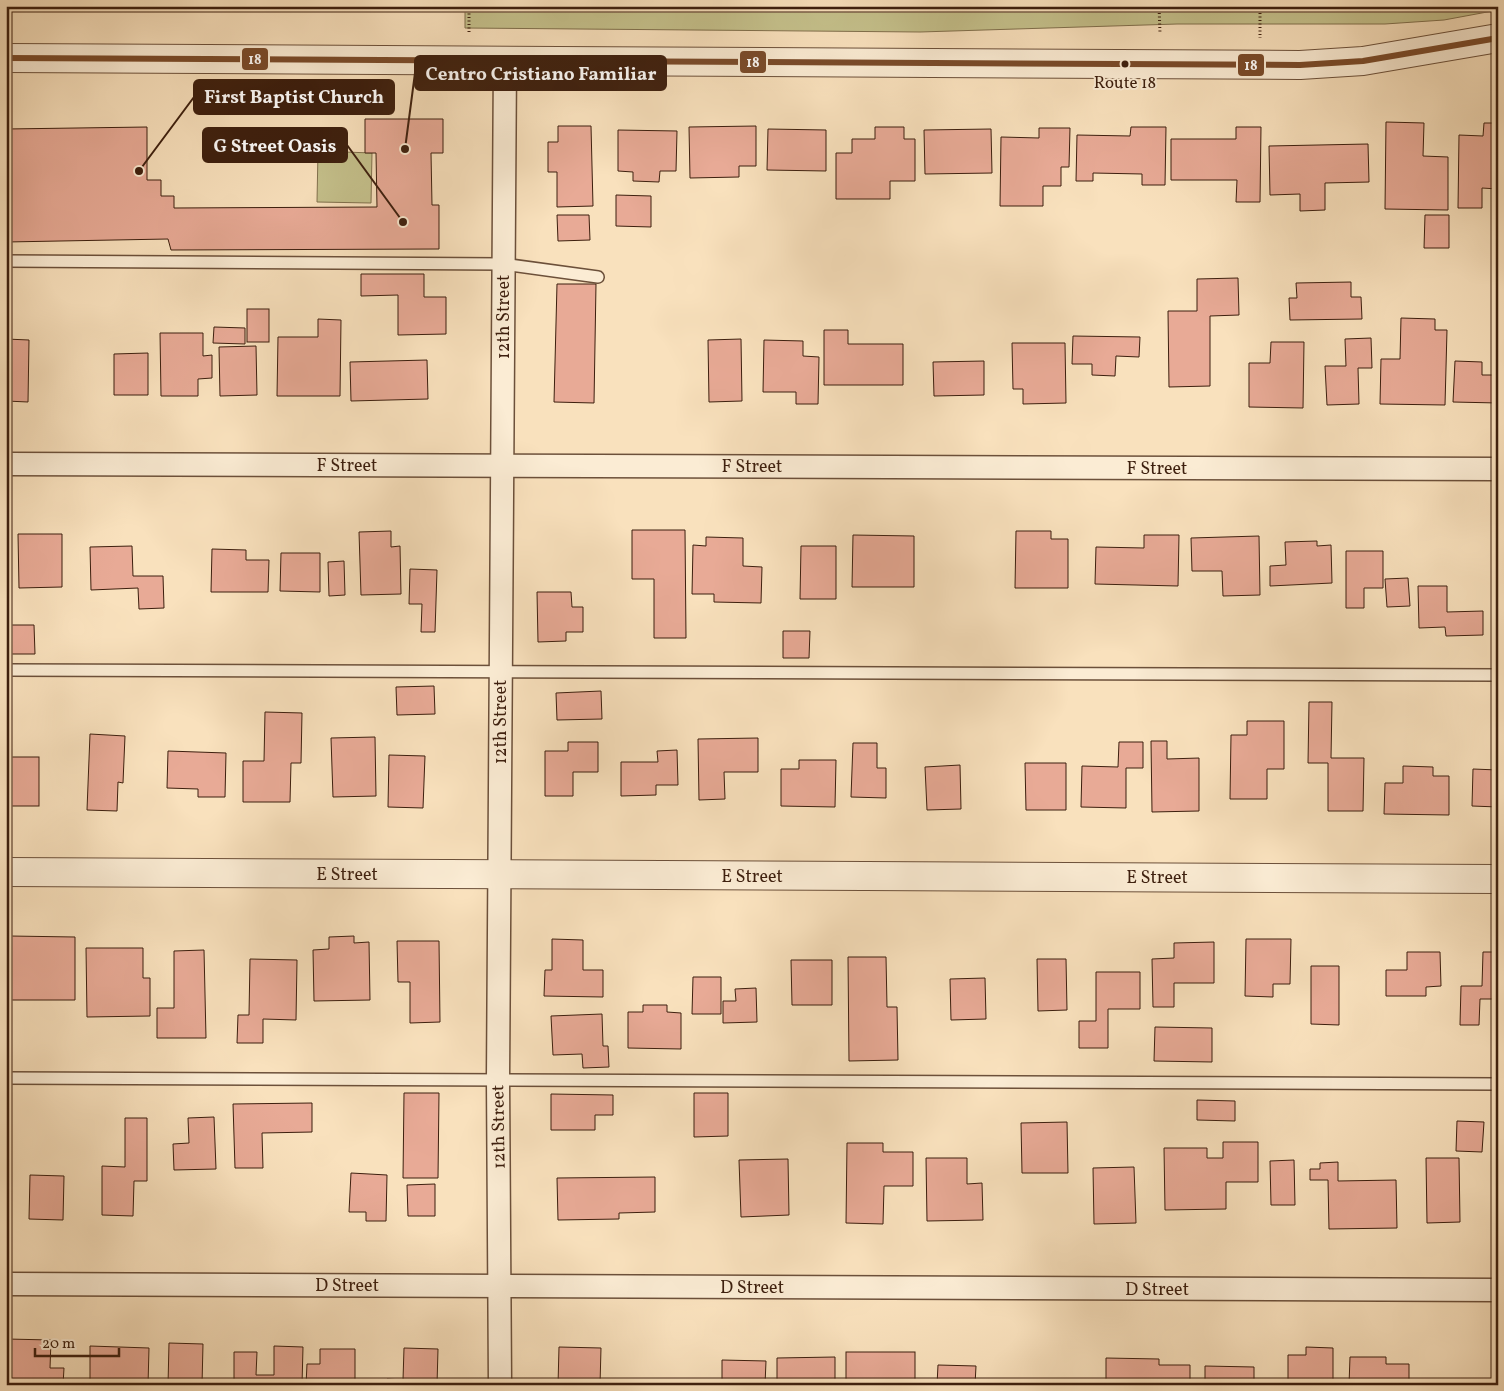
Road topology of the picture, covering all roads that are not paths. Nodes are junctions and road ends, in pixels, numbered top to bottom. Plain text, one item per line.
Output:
1 (1498, 38) edge
2 (6, 58) edge
3 (505, 60) junction
4 (6, 261) edge
5 (503, 264) junction
6 (598, 277) dead end
7 (6, 464) edge
8 (503, 465) junction
9 (1498, 469) edge
10 (6, 670) edge
11 (500, 671) junction
12 (1498, 675) edge
13 (6, 872) edge
14 (501, 874) junction
15 (1498, 879) edge
16 (6, 1078) edge
17 (498, 1079) junction
18 (1498, 1084) edge
19 (6, 1284) edge
20 (500, 1286) junction
21 (1498, 1290) edge
22 (500, 1385) edge

1 - 3 street
2 - 3 street
3 - 5 street, 12th Street
4 - 5 lane
5 - 6 lane
5 - 8 street, 12th Street
7 - 8 street, F Street
8 - 9 street, F Street
8 - 11 street, 12th Street
10 - 11 lane
11 - 12 lane
11 - 14 street, 12th Street
13 - 14 street, E Street
14 - 15 street, E Street
14 - 17 street, 12th Street
16 - 17 lane
17 - 18 lane
17 - 20 street, 12th Street
19 - 20 street, D Street
20 - 21 street, D Street
20 - 22 street, 12th Street

